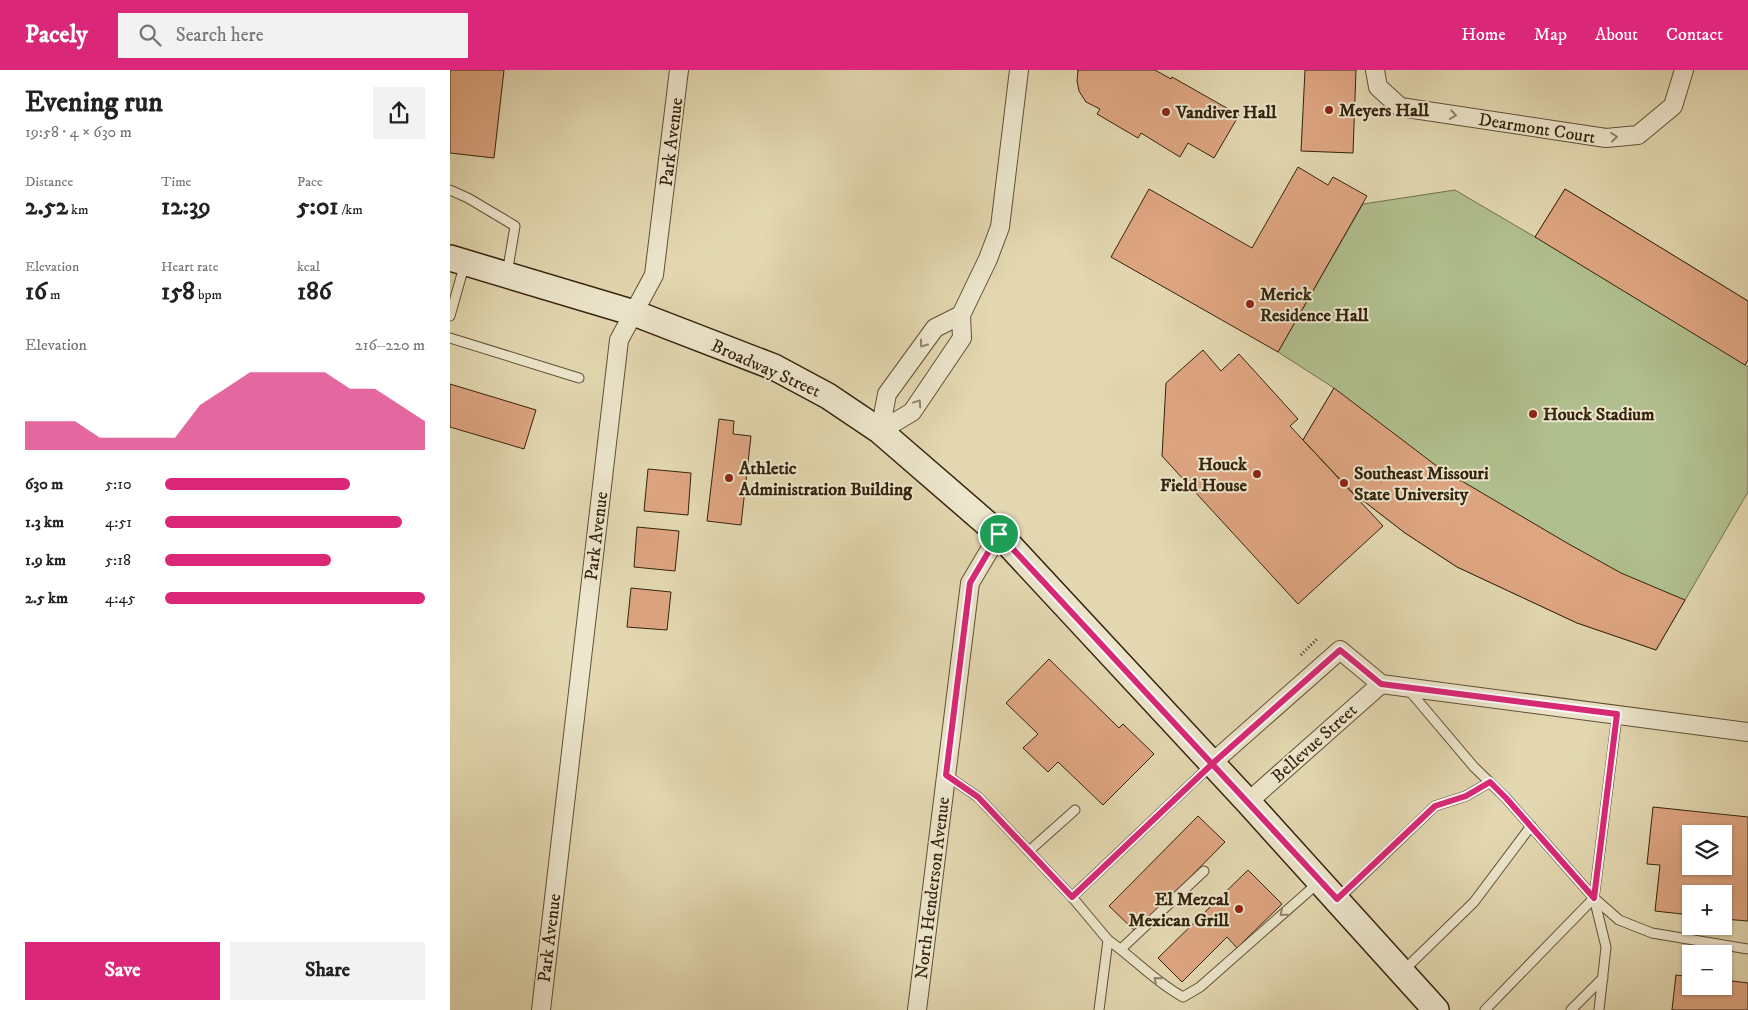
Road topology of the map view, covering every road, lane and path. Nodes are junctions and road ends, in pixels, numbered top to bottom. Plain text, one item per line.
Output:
1 (679, 70) edge
2 (1019, 70) edge
3 (1375, 70) edge
4 (1684, 70) edge
5 (450, 190) edge
6 (458, 260) edge
7 (506, 274) junction
8 (451, 311) edge
9 (634, 313) junction
10 (961, 315) junction
11 (450, 338) edge
12 (579, 378) dead end
13 (880, 431) junction
14 (999, 534) junction
15 (1381, 684) junction
16 (1406, 686) junction
17 (1617, 714) junction
18 (1748, 732) edge
19 (1212, 764) junction
20 (946, 775) junction
21 (1490, 782) junction
22 (1248, 802) junction
23 (1075, 810) dead end
24 (1531, 826) junction
25 (1029, 851) junction
26 (1204, 871) dead end
27 (1320, 881) junction
28 (1072, 897) junction
29 (1594, 898) junction
30 (1337, 899) junction
31 (1108, 940) junction
32 (1748, 949) edge
33 (1121, 950) junction
34 (1402, 973) junction
35 (1603, 978) junction
36 (1433, 1009) edge
37 (541, 1010) edge
38 (917, 1010) edge
39 (1099, 1010) edge
40 (1485, 1010) edge
41 (1571, 1010) edge
42 (1599, 1010) edge

1 - 9 street, Park Avenue
2 - 10 street
3 -> 4 street, Dearmont Court
5 - 7 lane
6 - 7 main road, Broadway Street
6 - 8 lane
7 - 9 main road, Broadway Street
9 - 13 main road, Broadway Street
9 - 37 street, Park Avenue
10 -> 13 street
13 -> 10 street
11 - 12 lane
13 - 14 main road, Broadway Street
14 - 19 main road, Broadway Street
14 - 20 street, North Henderson Avenue
15 - 16 street
15 - 19 street
15 - 22 street, Bellevue Street
16 - 17 street
16 - 21 lane
17 - 18 street
17 - 29 lane
19 - 22 main road, Broadway Street
19 - 28 lane
20 - 25 lane
20 - 38 street, North Henderson Avenue
21 - 24 lane
21 - 30 lane
22 - 27 main road, Broadway Street
23 - 25 lane
24 - 29 lane
24 - 34 lane
25 - 28 lane
26 - 33 lane
27 - 30 main road, Broadway Street
27 -> 33 lane
28 - 31 lane
29 - 32 lane
29 - 35 lane
29 - 40 lane
30 - 34 main road, Broadway Street
31 - 33 lane
31 - 39 lane
34 - 36 main road, Broadway Street
35 - 41 lane
35 - 42 lane

